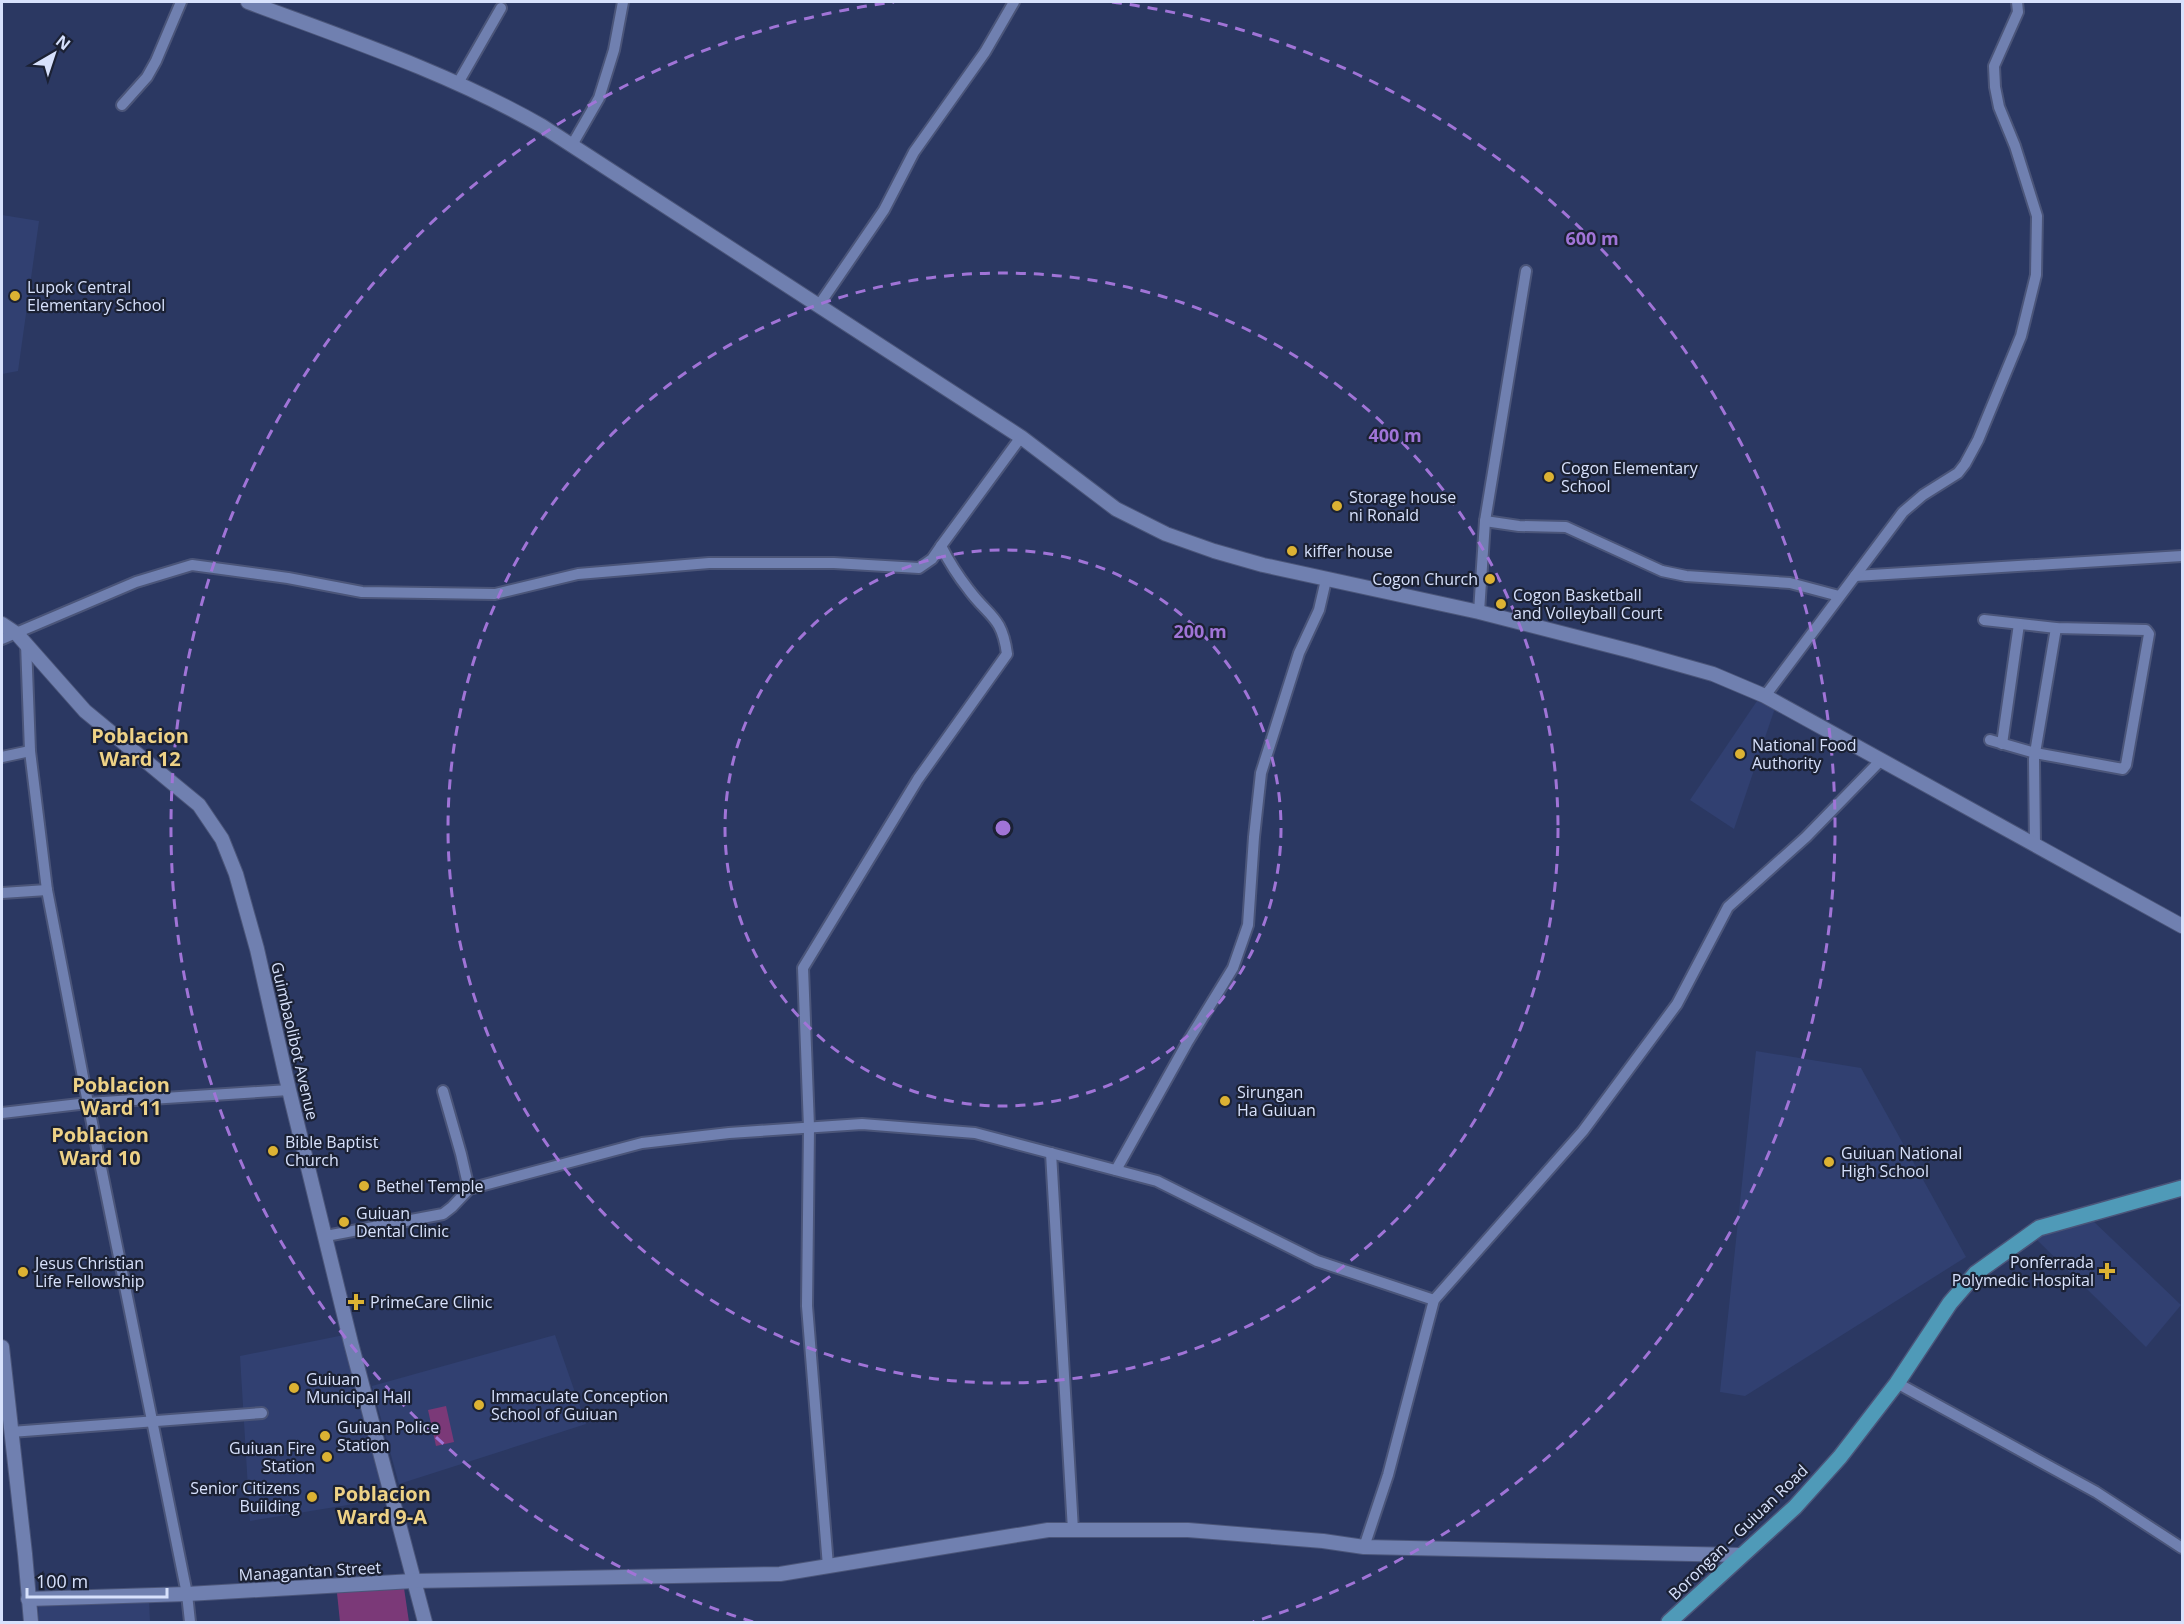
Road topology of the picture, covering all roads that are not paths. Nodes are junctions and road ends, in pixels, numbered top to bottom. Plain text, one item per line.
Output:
1 (181, 2) edge
2 (248, 2) edge
3 (623, 2) edge
4 (1014, 2) edge
5 (2017, 2) edge
6 (501, 8) dead end
7 (458, 83) junction
8 (122, 105) dead end
9 (572, 145) junction
10 (1526, 271) dead end
11 (819, 305) junction
12 (1021, 437) junction
13 (1485, 521) junction
14 (941, 546) junction
15 (2182, 556) edge
16 (932, 560) junction
17 (950, 563) junction
18 (1855, 576) junction
19 (1326, 579) junction
20 (1839, 596) junction
21 (1479, 612) junction
22 (1984, 620) dead end
23 (2, 624) edge
24 (2019, 624) junction
25 (2056, 628) junction
26 (22, 638) junction
27 (2, 639) edge
28 (1765, 696) junction
29 (1990, 740) dead end
30 (2002, 744) junction
31 (30, 751) junction
32 (2035, 753) junction
33 (2, 757) edge
34 (1881, 760) junction
35 (2035, 845) junction
36 (47, 890) junction
37 (2, 893) edge
38 (2182, 926) edge
39 (289, 1090) junction
40 (442, 1091) dead end
41 (88, 1103) junction
42 (2, 1113) edge
43 (808, 1127) junction
44 (1051, 1153) junction
45 (1116, 1170) junction
46 (2182, 1188) edge
47 (469, 1189) junction
48 (326, 1236) junction
49 (1434, 1300) junction
50 (2, 1347) edge
51 (1897, 1383) junction
52 (262, 1413) dead end
53 (152, 1420) junction
54 (11, 1432) junction
55 (1073, 1530) junction
56 (1364, 1547) junction
57 (2182, 1548) edge
58 (1740, 1555) junction
59 (828, 1566) junction
60 (413, 1581) junction
61 (187, 1594) junction
62 (28, 1599) junction
63 (1675, 1620) edge
64 (31, 1623) edge
65 (190, 1623) edge
66 (425, 1623) edge

1 - 8 street
2 - 7 street
3 - 9 street
4 - 11 street
5 - 18 street
6 - 7 street
7 - 9 street
9 - 11 street
10 - 13 street
11 - 12 street
12 - 14 street
12 - 19 street
13 - 20 street
13 - 21 street
14 - 16 street
14 - 17 street
15 - 18 street
16 - 17 street
16 - 26 street
17 - 43 street
18 - 20 street
19 - 21 street
19 - 45 street
20 - 28 street
21 - 28 street
22 - 24 street
23 - 26 street, Guimbaolibot Avenue
24 - 25 street
24 - 30 street
25 - 32 street
25 - 32 street
26 - 27 street
26 - 31 street
26 - 39 street, Guimbaolibot Avenue
28 - 34 street
29 - 30 street
30 - 32 street
31 - 33 street
31 - 36 street
32 - 35 street
34 - 35 street
34 - 49 street
35 - 38 street
36 - 37 street
36 - 41 street
39 - 41 street
39 - 48 street, Guimbaolibot Avenue
40 - 47 street
41 - 42 street
41 - 53 street
43 - 44 street
43 - 47 street
43 - 59 street
44 - 45 street
44 - 55 street
45 - 49 street
46 - 51 main road, Borongan – Guiuan Road
47 - 48 street
48 - 60 street, Guimbaolibot Avenue
49 - 56 street
50 - 54 street
51 - 57 street
51 - 58 main road, Borongan – Guiuan Road
52 - 53 street
53 - 54 street
53 - 61 street
54 - 62 street
55 - 56 street, Managantan Street
55 - 59 street, Managantan Street
56 - 58 street, Managantan Street
58 - 63 main road, Borongan – Guiuan Road
59 - 60 street, Managantan Street
60 - 61 street, Managantan Street
60 - 66 street, Guimbaolibot Avenue
61 - 62 street, Managantan Street
61 - 65 street
62 - 64 street

